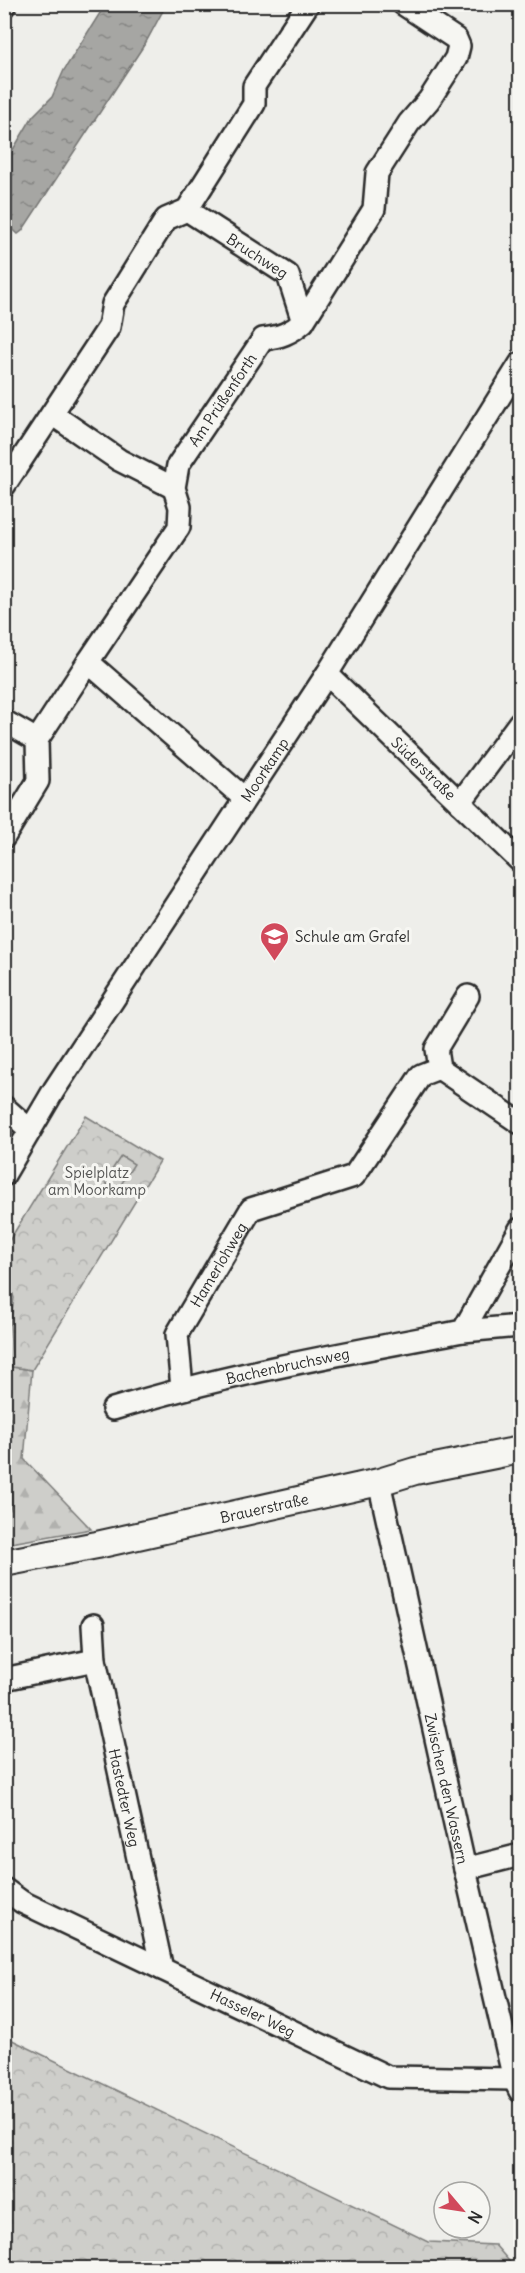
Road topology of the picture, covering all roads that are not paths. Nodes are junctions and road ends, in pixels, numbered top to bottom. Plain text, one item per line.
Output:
1 (308, 4) edge
2 (403, 4) edge
3 (187, 210) junction
4 (303, 322) junction
5 (520, 364) edge
6 (52, 414) junction
7 (4, 486) edge
8 (174, 488) junction
9 (88, 662) junction
10 (327, 674) junction
11 (4, 721) edge
12 (520, 722) edge
13 (37, 740) junction
14 (244, 798) junction
15 (460, 803) junction
16 (4, 837) edge
17 (520, 861) edge
18 (468, 996) dead end
19 (439, 1068) junction
20 (4, 1107) edge
21 (520, 1123) edge
22 (30, 1130) junction
23 (4, 1175) edge
24 (520, 1229) edge
25 (520, 1326) edge
26 (463, 1331) junction
27 (182, 1388) junction
28 (113, 1409) dead end
29 (520, 1450) edge
30 (379, 1482) junction
31 (4, 1563) edge
32 (93, 1625) dead end
33 (95, 1660) junction
34 (4, 1679) edge
35 (520, 1855) edge
36 (465, 1869) junction
37 (4, 1889) edge
38 (162, 1969) junction
39 (518, 2085) edge

1 - 3 street
2 - 4 street, Am Prüßenforth
3 - 4 street, Bruchweg
3 - 6 street
4 - 8 street, Am Prüßenforth
5 - 10 street, Moorkamp
6 - 7 street
6 - 8 street
8 - 9 street, Am Prüßenforth
9 - 13 street, Am Prüßenforth
9 - 14 street
10 - 14 street, Moorkamp
10 - 15 street, Süderstraße
11 - 13 street
12 - 15 street
13 - 16 street
14 - 22 street, Moorkamp
15 - 17 street, Süderstraße
18 - 19 street
19 - 21 street
19 - 27 street, Hamerlohweg
20 - 22 street
22 - 23 street, Moorkamp
24 - 26 street
25 - 26 street, Bachenbruchsweg
26 - 27 street, Bachenbruchsweg
27 - 28 street, Bachenbruchsweg
29 - 30 main road, Brauerstraße
30 - 31 main road, Brauerstraße
30 - 36 street, Zwischen den Wassern
32 - 33 street, Hastedter Weg
33 - 34 street
33 - 38 street, Hastedter Weg
35 - 36 street
36 - 39 street, Zwischen den Wassern
37 - 38 street, Hasseler Weg
38 - 39 street, Hasseler Weg

